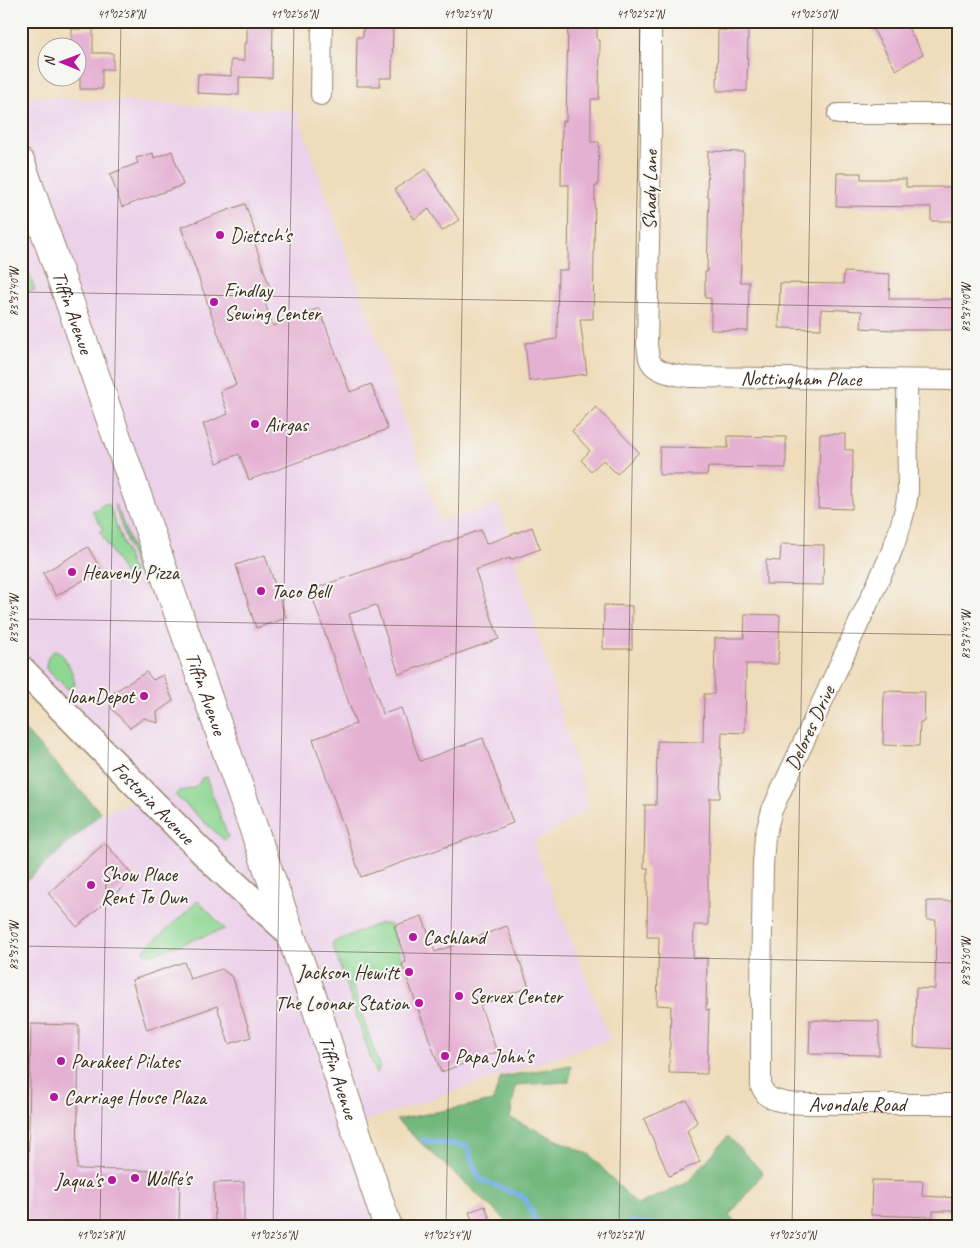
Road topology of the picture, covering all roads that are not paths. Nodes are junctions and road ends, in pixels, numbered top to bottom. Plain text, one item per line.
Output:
1 (322, 21) edge
2 (651, 21) edge
3 (321, 96) dead end
4 (838, 114) dead end
5 (959, 114) edge
6 (21, 163) edge
7 (649, 359) joint
8 (907, 380) junction
9 (959, 380) edge
10 (21, 668) edge
11 (290, 934) junction
12 (761, 1087) joint
13 (959, 1104) edge
14 (388, 1227) edge

1 - 3 street
2 - 7 street, Shady Lane
4 - 5 street
6 - 11 highway, Tiffin Avenue
7 - 8 street, Nottingham Place
8 - 9 street, Nottingham Place
8 - 12 street, Delores Drive
10 - 11 main road, Fostoria Avenue
11 - 14 highway, Tiffin Avenue
12 - 13 street, Avondale Road

